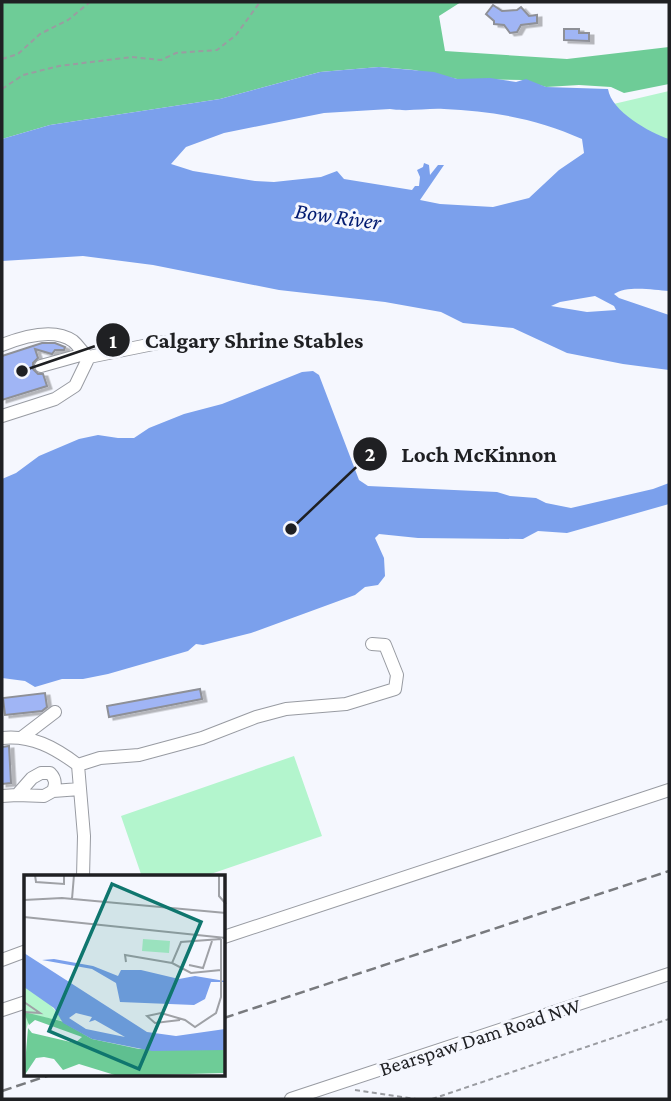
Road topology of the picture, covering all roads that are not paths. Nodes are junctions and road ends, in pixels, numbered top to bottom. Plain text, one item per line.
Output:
1 (163, 342) dead end
2 (2, 345) edge
3 (87, 356) junction
4 (41, 366) dead end
5 (2, 416) edge
6 (372, 644) dead end
7 (55, 712) dead end
8 (21, 737) junction
9 (2, 738) edge
10 (78, 765) junction
11 (80, 789) junction
12 (669, 790) edge
13 (53, 791) junction
14 (17, 795) junction
15 (2, 796) edge
16 (83, 875) edge
17 (226, 936) edge
18 (24, 952) edge
19 (2, 960) edge
20 (669, 974) edge
21 (24, 1003) edge
22 (2, 1010) edge
23 (292, 1099) edge

1 - 3 street
2 - 3 street
3 - 4 street
3 - 5 street
6 - 10 street
7 - 8 street
8 - 9 street
8 - 10 street
10 - 11 street
11 - 13 street
11 - 16 street
12 - 17 street
13 - 14 street
13 - 14 street
14 - 15 street
18 - 19 street
20 - 23 street, Bearspaw Dam Road NW
21 - 22 street

